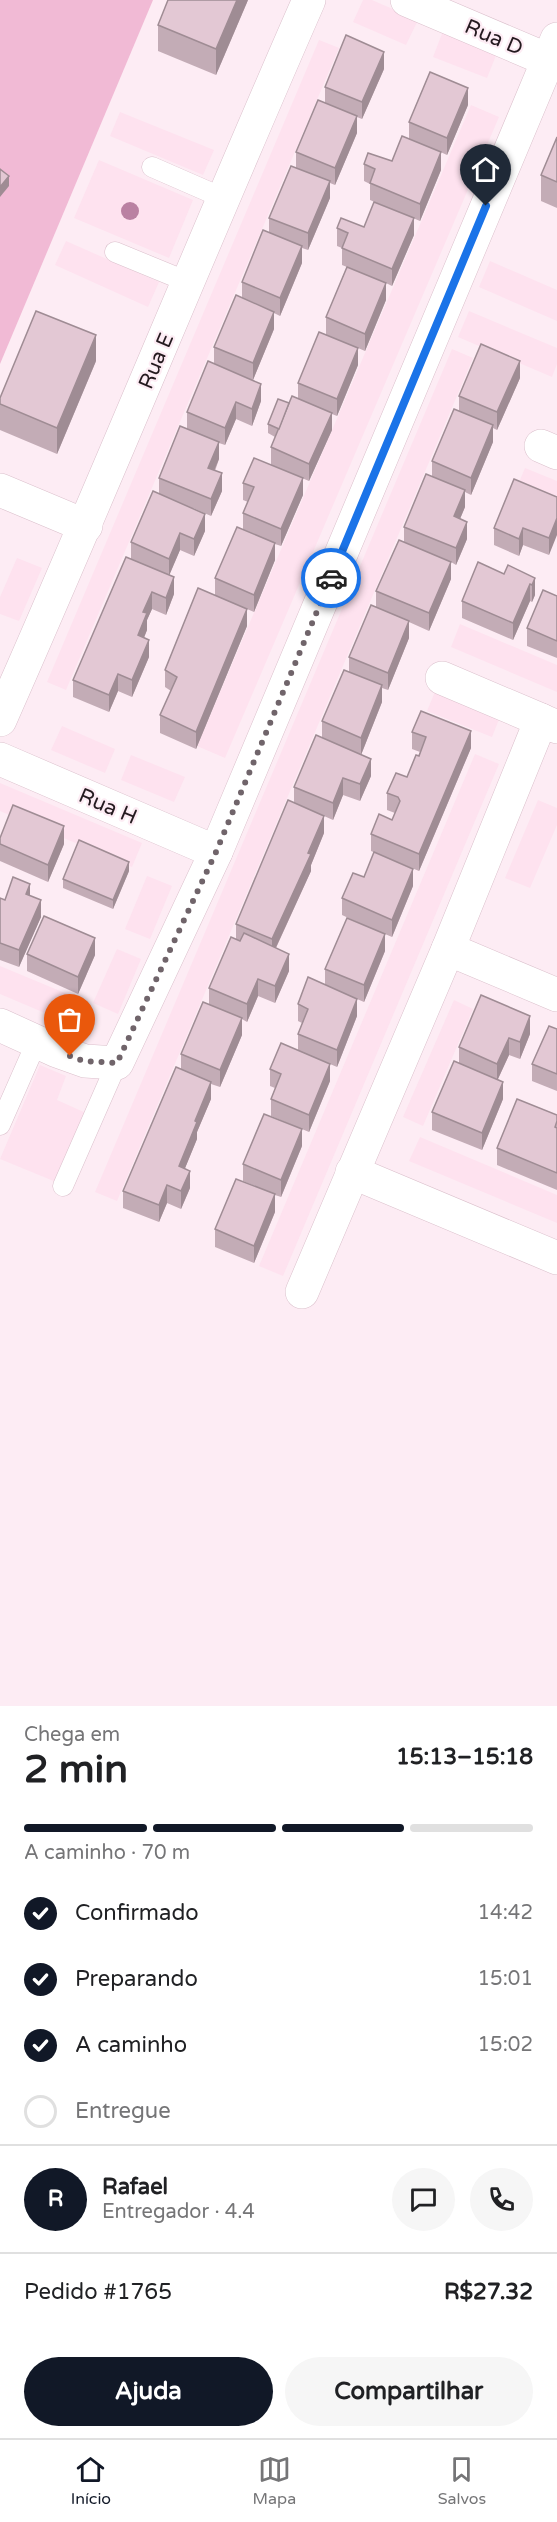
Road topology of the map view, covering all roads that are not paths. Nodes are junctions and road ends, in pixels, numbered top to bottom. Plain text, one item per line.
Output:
1 (309, 0) edge
2 (407, 0) edge
3 (553, 49) edge
4 (152, 167) dead end
5 (223, 198) junction
6 (115, 252) dead end
7 (188, 282) junction
8 (0, 490) edge
9 (86, 526) junction
10 (442, 678) dead end
11 (0, 720) edge
12 (549, 723) edge
13 (0, 759) edge
14 (216, 852) junction
15 (448, 949) junction
16 (557, 995) edge
17 (0, 1024) edge
18 (37, 1041) junction
19 (117, 1063) junction
20 (0, 1125) edge
21 (352, 1172) junction
22 (63, 1186) dead end
23 (557, 1258) edge
24 (302, 1292) dead end

1 - 5 street, Rua E
2 - 3 street, Rua D
3 - 14 street
4 - 5 lane
5 - 7 street, Rua E
6 - 7 lane
7 - 9 street, Rua E
8 - 9 street
9 - 11 street, Rua E
10 - 12 street
12 - 15 street
13 - 14 street, Rua H
14 - 19 street
15 - 16 street
15 - 21 street
17 - 18 street
18 - 19 street
18 - 20 lane
19 - 22 lane
21 - 23 street
21 - 24 street

